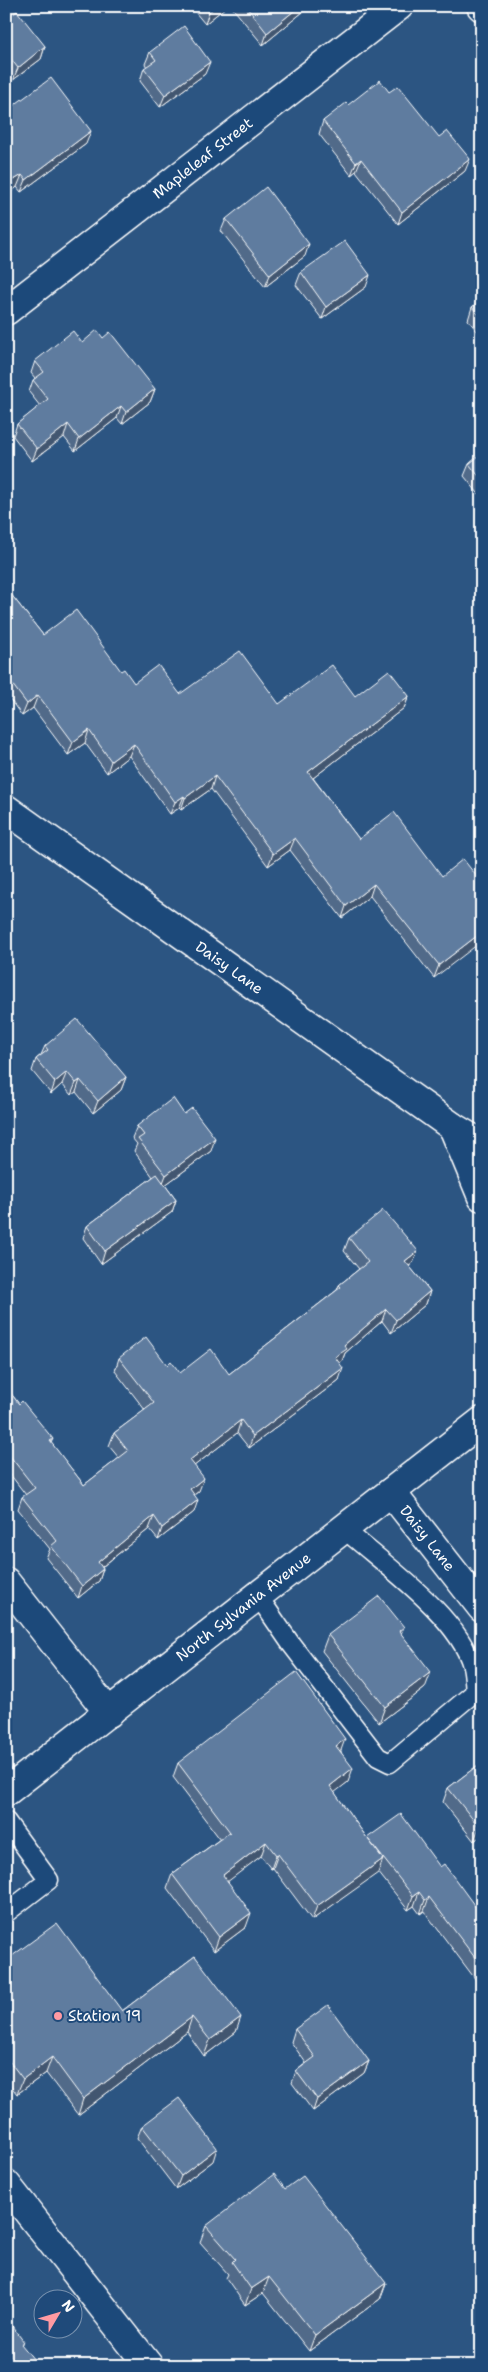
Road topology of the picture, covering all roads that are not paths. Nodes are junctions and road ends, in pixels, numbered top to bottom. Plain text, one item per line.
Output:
1 (399, 6) edge
2 (6, 311) edge
3 (6, 809) edge
4 (453, 1127) junction
5 (482, 1144) edge
6 (482, 1197) edge
7 (482, 1421) edge
8 (391, 1492) junction
9 (344, 1529) junction
10 (6, 1582) edge
11 (258, 1596) junction
12 (482, 1608) edge
13 (109, 1712) junction
14 (6, 1792) edge
15 (6, 1821) edge
16 (6, 1913) edge
17 (6, 2184) edge
18 (149, 2366) edge

1 - 2 street, Mapleleaf Street
3 - 4 street, Daisy Lane
4 - 5 street, Daisy Lane
4 - 6 street
7 - 8 street, North Sylvania Avenue
8 - 9 street, North Sylvania Avenue
8 - 12 street, Daisy Lane
9 - 11 street, North Sylvania Avenue
9 - 11 lane
10 - 13 street
11 - 13 street, North Sylvania Avenue
13 - 14 street, North Sylvania Avenue
15 - 16 lane
17 - 18 street

